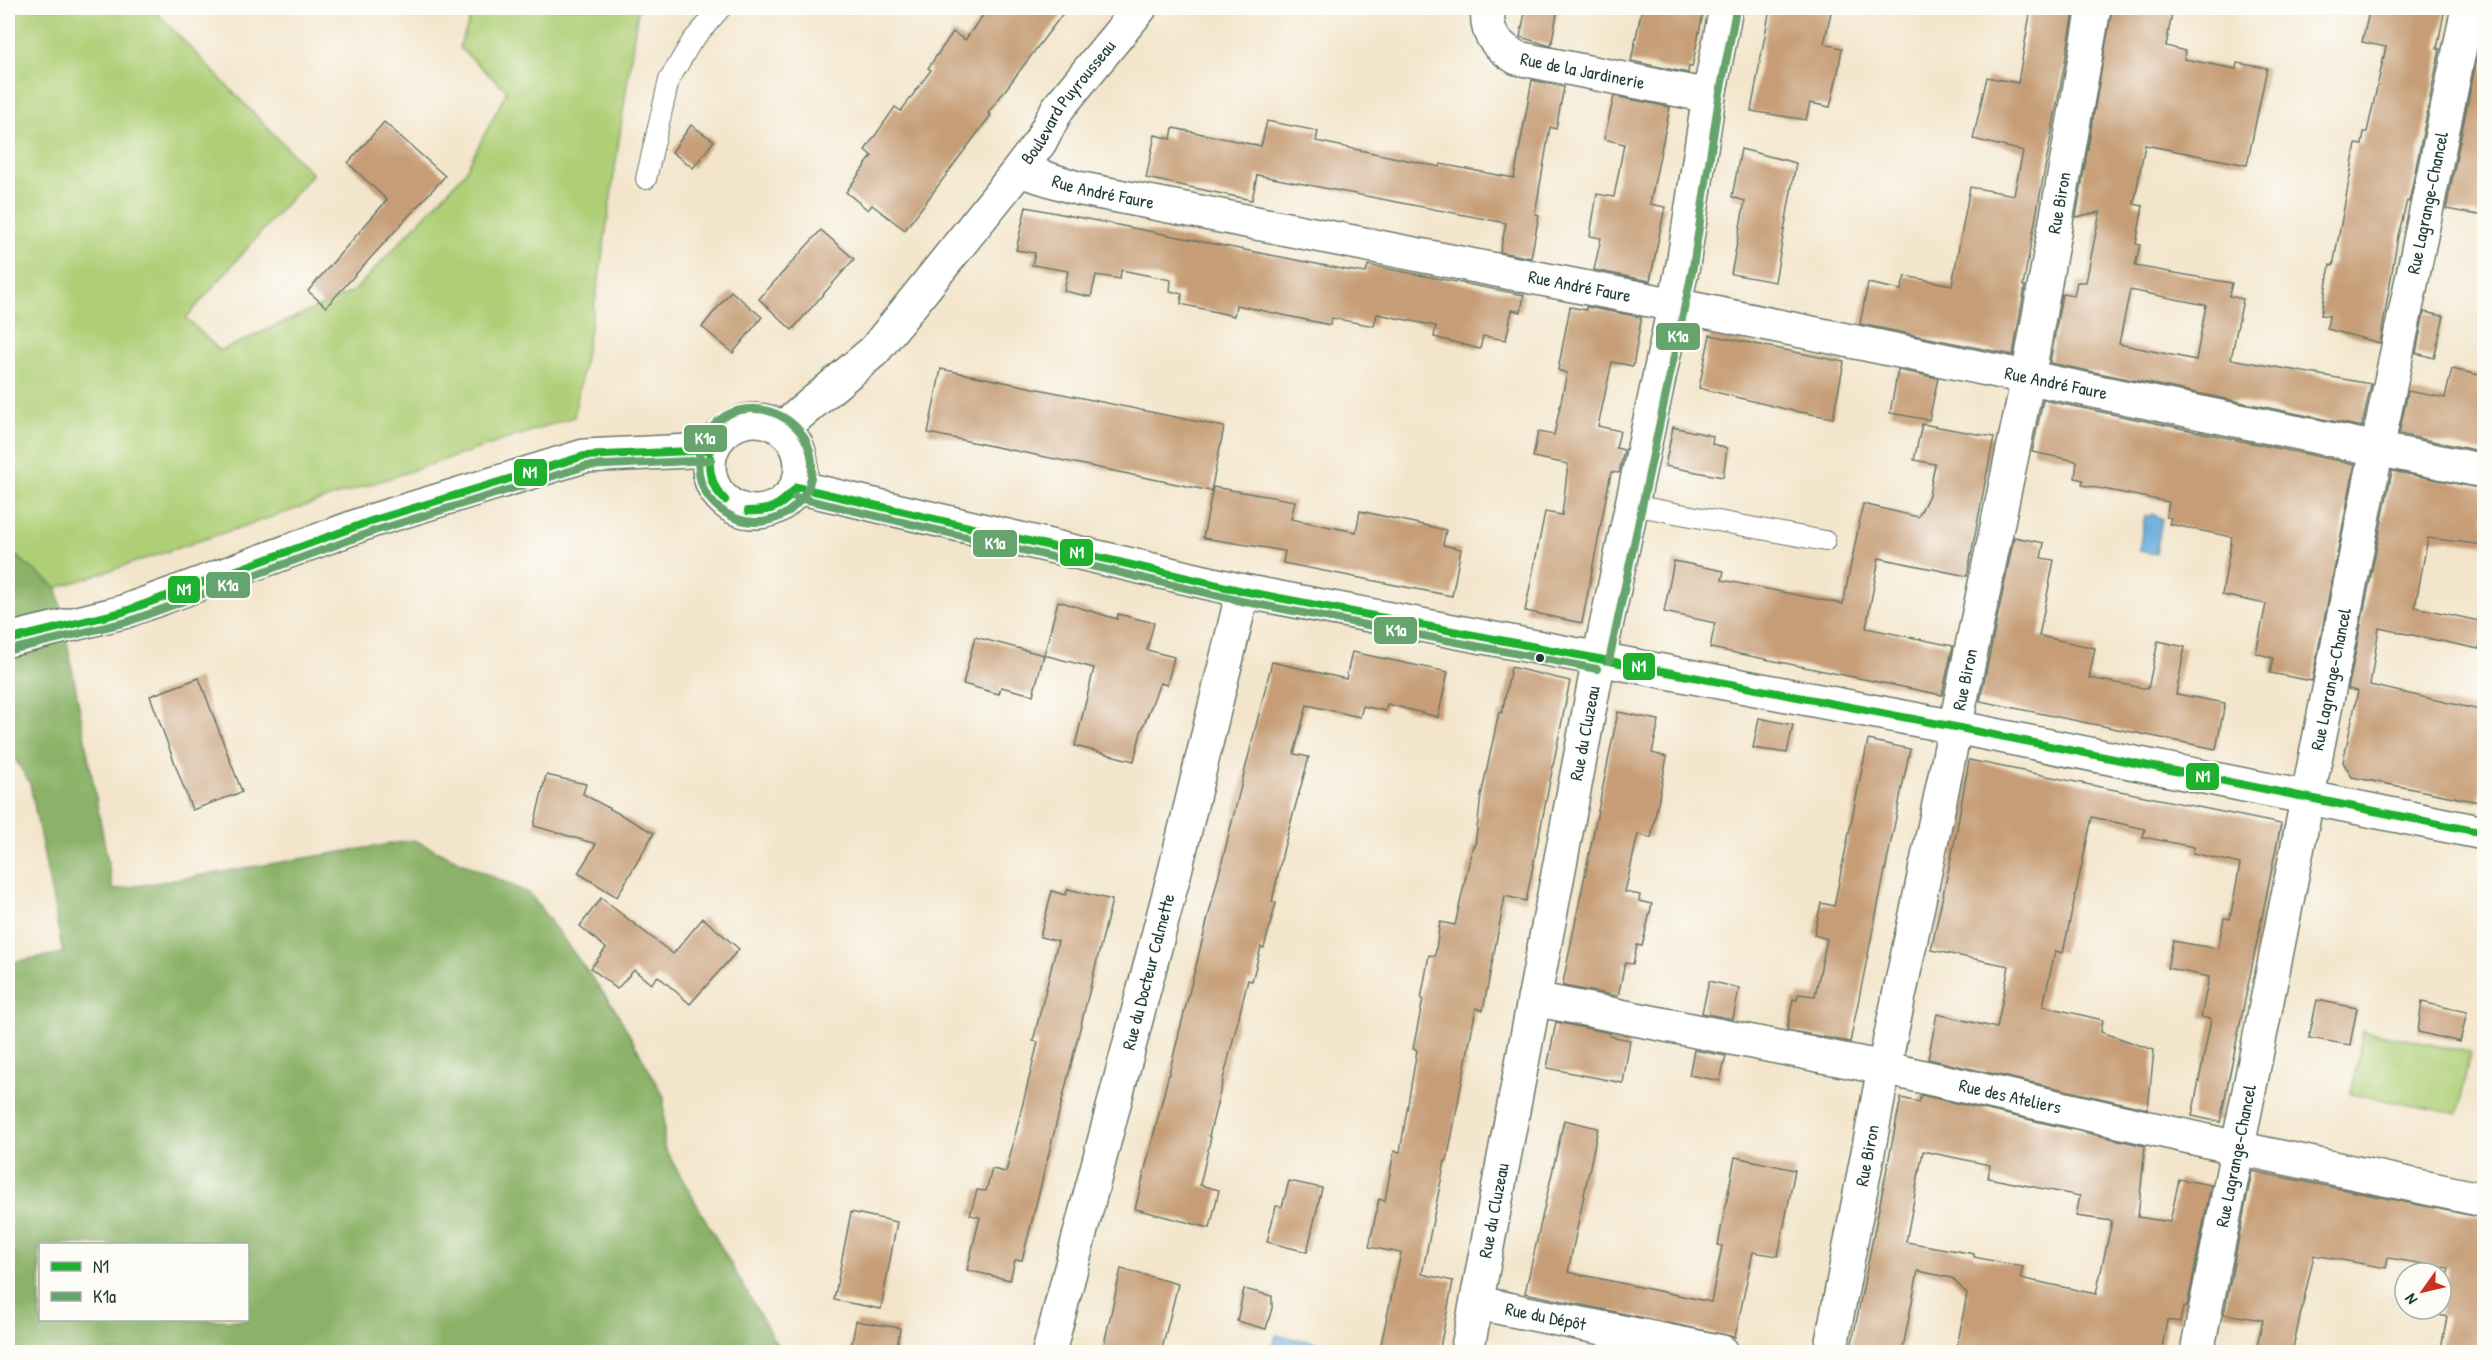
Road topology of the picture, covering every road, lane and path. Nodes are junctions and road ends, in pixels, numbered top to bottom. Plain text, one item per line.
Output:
1 (721, 8) edge
2 (1140, 8) edge
3 (1488, 8) edge
4 (1725, 8) edge
5 (2094, 8) edge
6 (2468, 8) edge
7 (1709, 96) junction
8 (1019, 170) junction
9 (646, 179) dead end
10 (1675, 305) junction
11 (2028, 378) junction
12 (783, 428) junction
13 (2377, 449) junction
14 (711, 450) junction
15 (2484, 471) edge
16 (797, 487) junction
17 (1632, 505) junction
18 (1825, 541) dead end
19 (1243, 591) junction
20 (8, 640) edge
21 (1599, 659) junction
22 (1955, 727) junction
23 (2308, 797) junction
24 (2484, 833) edge
25 (1534, 999) junction
26 (1884, 1068) junction
27 (2238, 1148) junction
28 (2484, 1200) edge
29 (1477, 1303) junction
30 (1049, 1353) edge
31 (1467, 1353) edge
32 (1722, 1353) edge
33 (1830, 1353) edge
34 (2197, 1353) edge

1 - 9 lane
2 - 8 street, Boulevard Puyrousseau
3 - 7 street, Rue de la Jardinerie
4 - 7 street, Rue du Cluzeau
5 - 11 street, Rue Biron
6 - 13 street, Rue Lagrange-Chancel
7 - 10 street, Rue du Cluzeau
8 - 10 street, Rue André Faure
8 - 12 street
10 - 11 street, Rue André Faure
10 - 17 street, Rue du Cluzeau
11 - 13 street, Rue André Faure
11 - 22 street, Rue Biron
12 - 14 street
12 - 16 street
13 - 15 street, Rue André Faure
13 - 23 street, Rue Lagrange-Chancel
14 - 16 street
14 - 20 street
16 - 19 street
17 - 18 lane
17 - 21 street, Rue du Cluzeau
19 - 21 street
19 - 30 street, Rue du Docteur Calmette
21 - 22 street
21 - 25 street, Rue du Cluzeau
22 - 23 street
22 - 26 street, Rue Biron
23 - 24 street
23 - 27 street, Rue Lagrange-Chancel
25 - 26 street, Rue des Ateliers
25 - 29 street, Rue du Cluzeau
26 - 27 street, Rue des Ateliers
26 - 33 street, Rue Biron
27 - 28 street, Rue des Ateliers
27 - 34 street, Rue Lagrange-Chancel
29 - 31 street, Rue du Cluzeau
29 - 32 street, Rue du Dépôt

